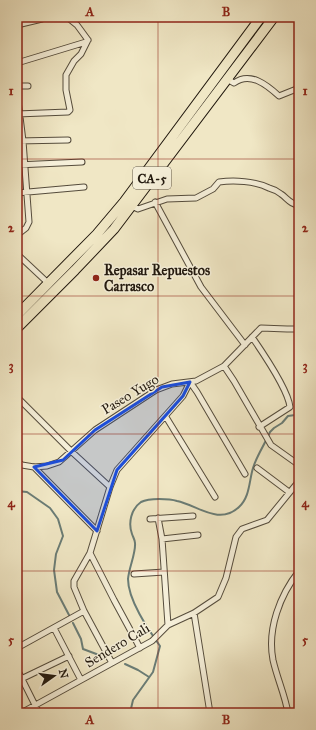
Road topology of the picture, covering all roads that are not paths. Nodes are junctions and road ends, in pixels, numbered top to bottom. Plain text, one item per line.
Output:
1 (49, 17) edge
2 (66, 17) edge
3 (261, 17) edge
4 (274, 17) edge
5 (42, 18) edge
6 (17, 25) edge
7 (88, 40) junction
8 (17, 63) edge
9 (227, 79) junction
10 (17, 86) edge
11 (28, 86) dead end
12 (299, 88) edge
13 (17, 93) edge
14 (19, 114) edge
15 (68, 140) dead end
16 (20, 141) edge
17 (82, 162) dead end
18 (17, 165) edge
19 (25, 165) junction
20 (84, 187) dead end
21 (26, 192) junction
22 (17, 193) edge
23 (154, 202) junction
24 (299, 205) edge
25 (131, 206) junction
26 (17, 235) edge
27 (17, 254) edge
28 (48, 283) junction
29 (17, 316) edge
30 (17, 328) edge
31 (299, 329) edge
32 (252, 337) junction
33 (245, 345) junction
34 (224, 366) junction
35 (190, 382) junction
36 (17, 397) edge
37 (166, 416) junction
38 (259, 427) junction
39 (72, 452) junction
40 (17, 461) edge
41 (299, 465) edge
42 (34, 467) junction
43 (257, 468) dead end
44 (245, 474) dead end
45 (299, 481) edge
46 (110, 487) junction
47 (289, 492) junction
48 (215, 497) dead end
49 (193, 516) dead end
50 (158, 518) junction
51 (150, 519) dead end
52 (97, 531) junction
53 (198, 535) dead end
54 (162, 539) junction
55 (90, 553) junction
56 (299, 571) edge
57 (164, 572) junction
58 (134, 574) dead end
59 (84, 611) junction
60 (194, 613) junction
61 (168, 625) junction
62 (54, 628) junction
63 (17, 648) edge
64 (140, 648) junction
65 (69, 656) junction
66 (112, 663) junction
67 (17, 669) edge
68 (20, 680) edge
69 (81, 680) junction
70 (35, 705) junction
71 (21, 713) edge
72 (39, 713) edge
73 (210, 713) edge
74 (288, 713) edge

1 - 5 street
2 - 7 street
3 - 28 highway, CA-5
4 - 9 highway, CA-5
5 - 6 street
7 - 8 street
7 - 14 street
9 - 12 street
9 - 25 highway, CA-5
10 - 11 street
13 - 14 street
14 - 16 street
15 - 16 street
16 - 19 street
17 - 19 street
18 - 19 street
19 - 21 street
20 - 21 street
21 - 22 street
21 - 26 street
23 - 24 street
23 - 25 street
23 - 33 street
25 - 30 highway, CA-5
27 - 28 street
28 - 29 highway, CA-5
31 - 32 street, Paseo Yugo
32 - 33 street, Paseo Yugo
32 - 38 street
33 - 34 street, Paseo Yugo
34 - 35 street, Paseo Yugo
34 - 38 street
35 - 37 street
35 - 39 street, Paseo Yugo
35 - 44 street
36 - 39 street
37 - 46 street
37 - 48 street
38 - 41 street
39 - 42 street, Paseo Yugo
39 - 46 street
40 - 42 street, Paseo Yugo
42 - 52 street
43 - 47 street
45 - 47 street, Sendero Cali
46 - 52 street
47 - 60 street, Sendero Cali
49 - 50 street
50 - 51 street
50 - 54 street
52 - 55 street
53 - 54 street
54 - 57 street
55 - 59 street
55 - 64 street
56 - 74 street
57 - 58 street
57 - 61 street
59 - 62 street
59 - 66 street
60 - 61 street, Sendero Cali
60 - 73 street
61 - 64 street, Sendero Cali
62 - 63 street
62 - 65 street
64 - 66 street, Sendero Cali
65 - 68 street
65 - 69 street
66 - 69 street, Sendero Cali
67 - 68 street
68 - 70 street
69 - 70 street, Sendero Cali
70 - 71 street, Sendero Cali
70 - 72 street

